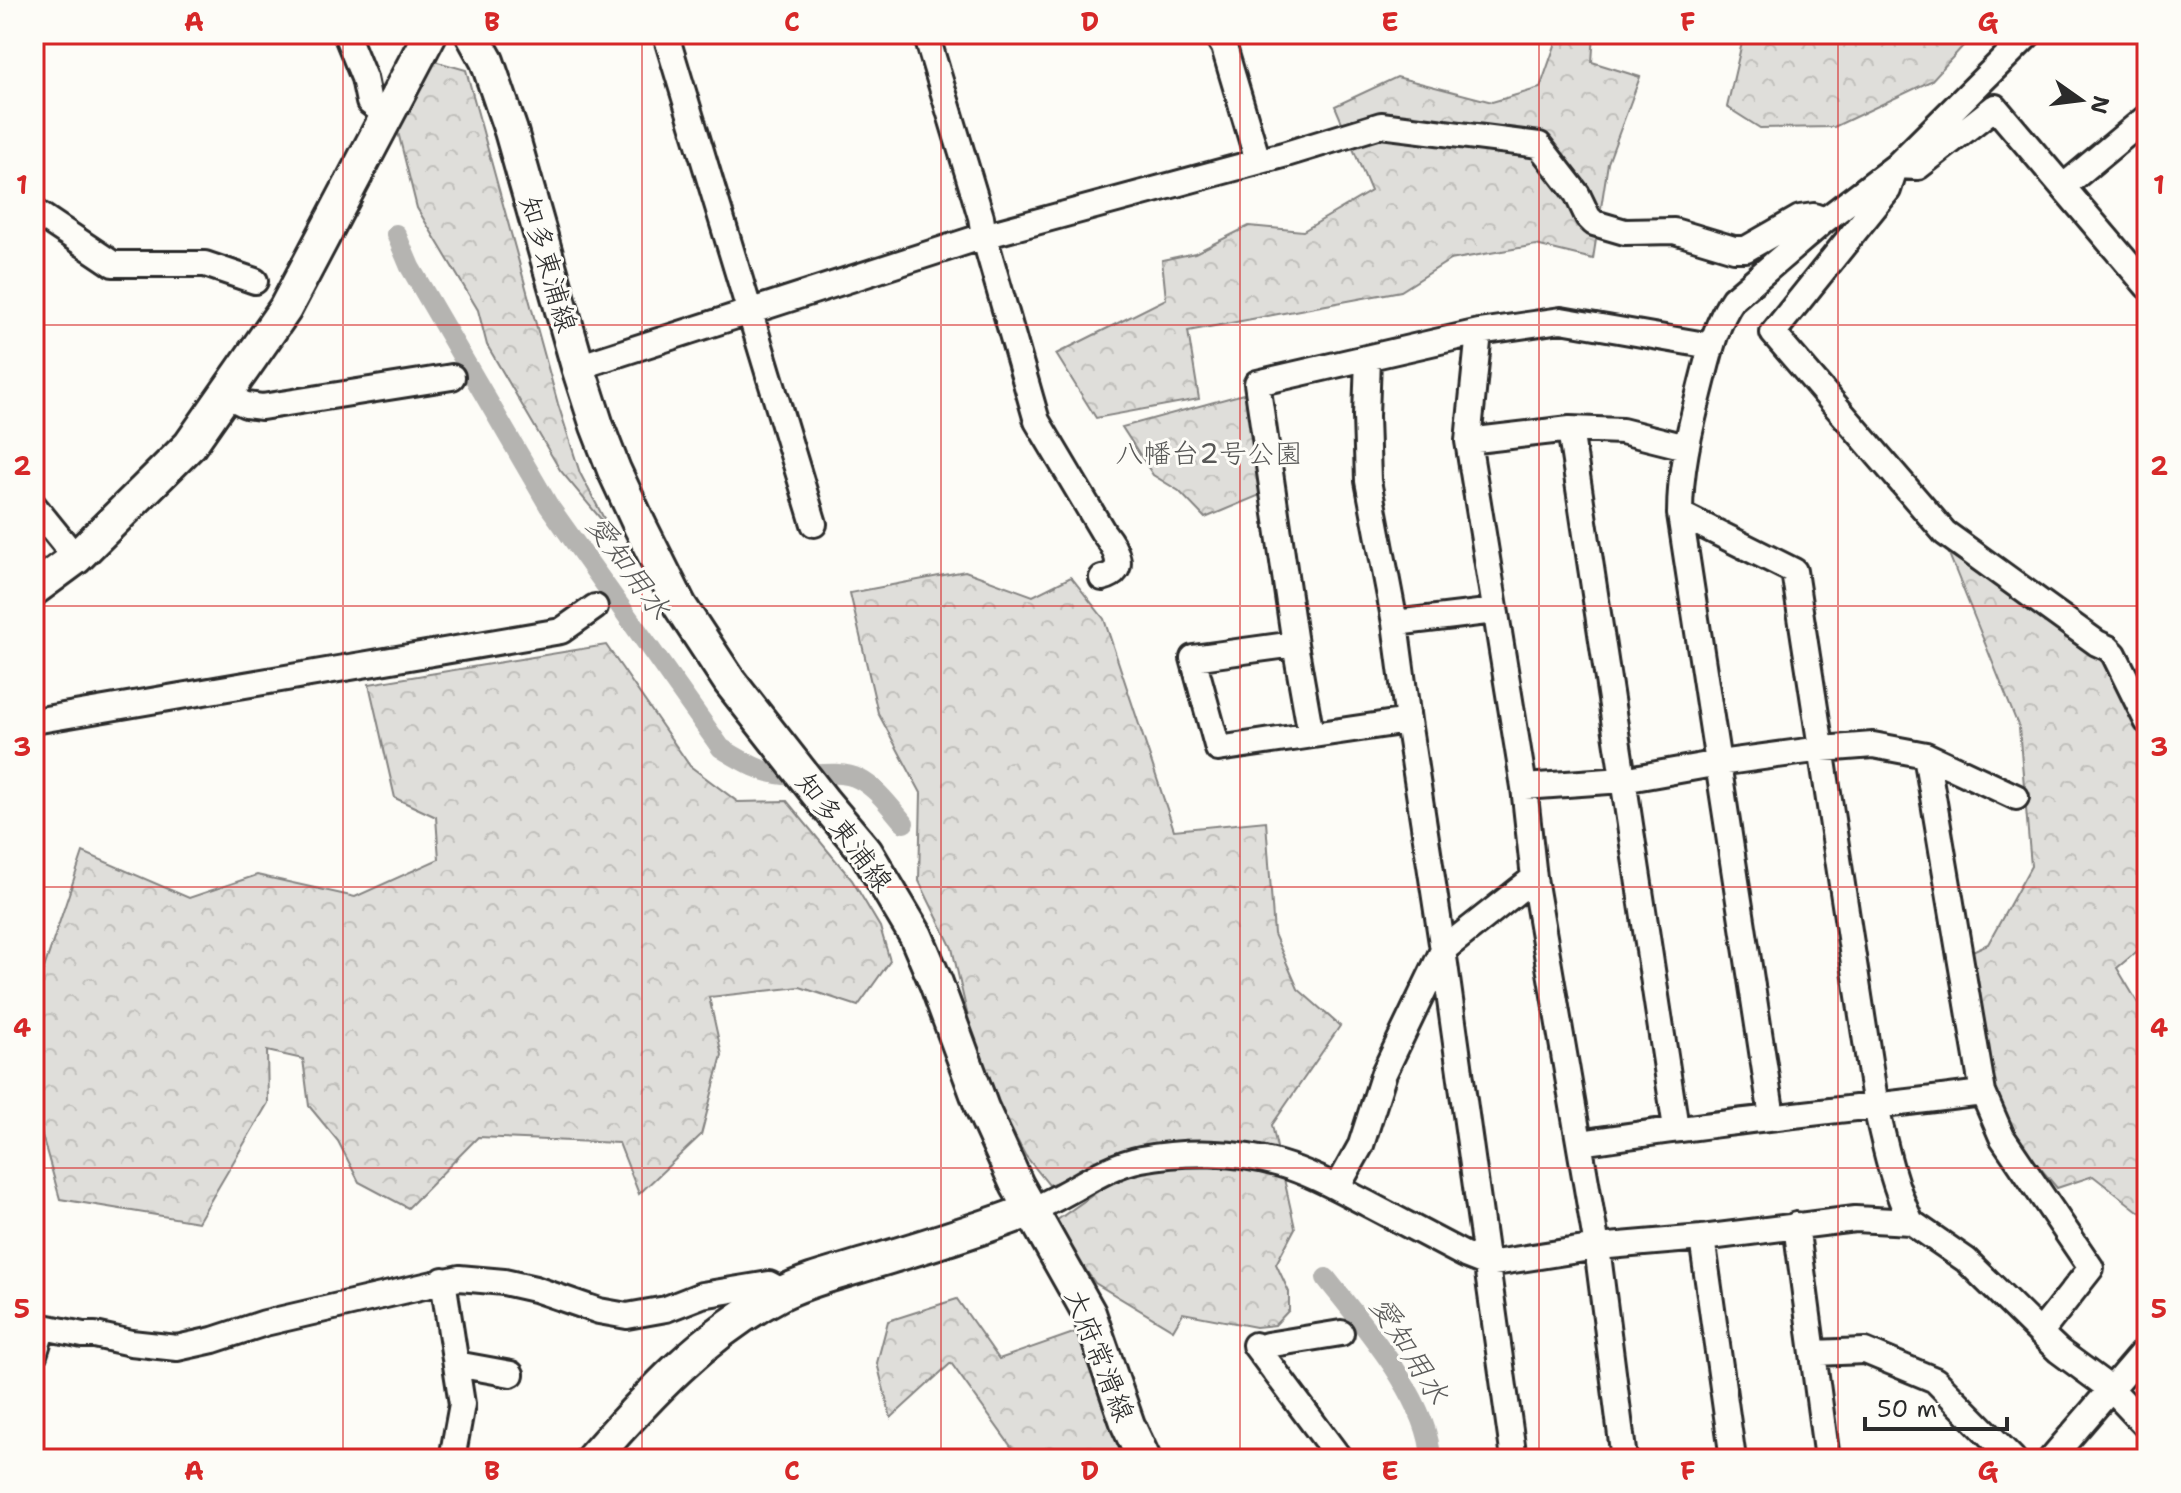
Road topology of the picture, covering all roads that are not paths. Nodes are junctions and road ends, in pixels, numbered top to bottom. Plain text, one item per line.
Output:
1 (330, 34) edge
2 (346, 34) edge
3 (430, 34) edge
4 (472, 34) edge
5 (672, 34) edge
6 (926, 34) edge
7 (1216, 34) edge
8 (2029, 34) edge
9 (345, 75) dead end
10 (386, 115) junction
11 (2147, 117) edge
12 (1258, 161) junction
13 (1896, 166) junction
14 (2063, 187) junction
15 (34, 211) edge
16 (1825, 220) junction
17 (984, 236) junction
18 (255, 281) dead end
19 (2147, 286) edge
20 (751, 312) junction
21 (1479, 332) junction
22 (1711, 346) junction
23 (1368, 358) junction
24 (578, 367) junction
25 (452, 377) dead end
26 (225, 395) junction
27 (1570, 429) junction
28 (1468, 441) junction
29 (1686, 447) junction
30 (34, 506) edge
31 (1680, 514) junction
32 (814, 524) dead end
33 (76, 558) junction
34 (1102, 578) dead end
35 (34, 589) edge
36 (595, 607) dead end
37 (1495, 611) junction
38 (1395, 623) junction
39 (1295, 644) junction
40 (34, 721) edge
41 (1408, 721) junction
42 (2147, 721) edge
43 (1311, 735) junction
44 (1822, 749) junction
45 (1926, 755) junction
46 (1719, 763) junction
47 (1623, 780) junction
48 (1524, 787) junction
49 (2016, 797) dead end
50 (1534, 878) junction
51 (1443, 950) junction
52 (1983, 1093) junction
53 (1876, 1107) junction
54 (1772, 1117) junction
55 (1676, 1128) junction
56 (1581, 1143) junction
57 (1337, 1188) junction
58 (1031, 1210) junction
59 (1911, 1222) junction
60 (1796, 1225) junction
61 (1702, 1238) junction
62 (1597, 1247) junction
63 (1488, 1264) junction
64 (443, 1280) junction
65 (784, 1292) junction
66 (38, 1326) edge
67 (1341, 1333) dead end
68 (2040, 1333) junction
69 (2147, 1347) edge
70 (1814, 1353) junction
71 (34, 1355) edge
72 (456, 1364) junction
73 (511, 1374) dead end
74 (2112, 1390) junction
75 (2147, 1427) edge
76 (606, 1453) edge
77 (452, 1459) edge
78 (1144, 1459) edge
79 (1340, 1459) edge
80 (1514, 1459) edge
81 (1624, 1459) edge
82 (1733, 1459) edge
83 (1827, 1459) edge
84 (2013, 1459) edge
85 (2051, 1459) edge

1 - 9 street
2 - 10 street
3 - 10 main road
4 - 24 main road, 知多東浦線
5 - 20 street
6 - 17 street
7 - 12 street
8 - 13 street
10 - 26 main road
11 - 14 street
12 - 16 street
12 - 17 street
13 - 14 street
13 - 16 street
13 - 42 street
14 - 19 street
15 - 18 street
16 - 22 street
17 - 20 street
17 - 34 street
20 - 24 street
20 - 32 street
21 - 22 street
21 - 23 street
21 - 28 street
22 - 29 street
23 - 38 street
23 - 39 street
24 - 58 main road, 知多東浦線
25 - 26 street
26 - 33 main road
27 - 28 street
27 - 29 street
27 - 47 street
28 - 37 street
29 - 31 street
30 - 33 street
31 - 44 street
31 - 46 street
33 - 35 main road
36 - 40 street
37 - 38 street
37 - 48 street
38 - 41 street
39 - 43 street
39 - 43 street
41 - 43 street
41 - 51 street
44 - 45 street
44 - 46 street
44 - 53 street
45 - 49 street
45 - 52 street
46 - 47 street
46 - 54 street
47 - 48 street
47 - 55 street
48 - 50 street
50 - 51 street
50 - 56 street
51 - 57 street
51 - 63 street
52 - 53 street
52 - 68 street
53 - 54 street
53 - 59 street
54 - 55 street
55 - 56 street
56 - 62 street
57 - 58 street
57 - 63 street
58 - 65 main road
58 - 78 main road, 大府常滑線
59 - 60 street
59 - 68 street
60 - 61 street
60 - 70 street
61 - 62 street
61 - 82 street
62 - 63 street
62 - 81 street
63 - 80 street
64 - 65 street
64 - 66 street
64 - 72 street
65 - 76 main road
66 - 71 street
67 - 79 street
68 - 74 street
69 - 74 street
70 - 83 street
70 - 84 street
72 - 73 street
72 - 77 street
74 - 75 street
74 - 85 street

